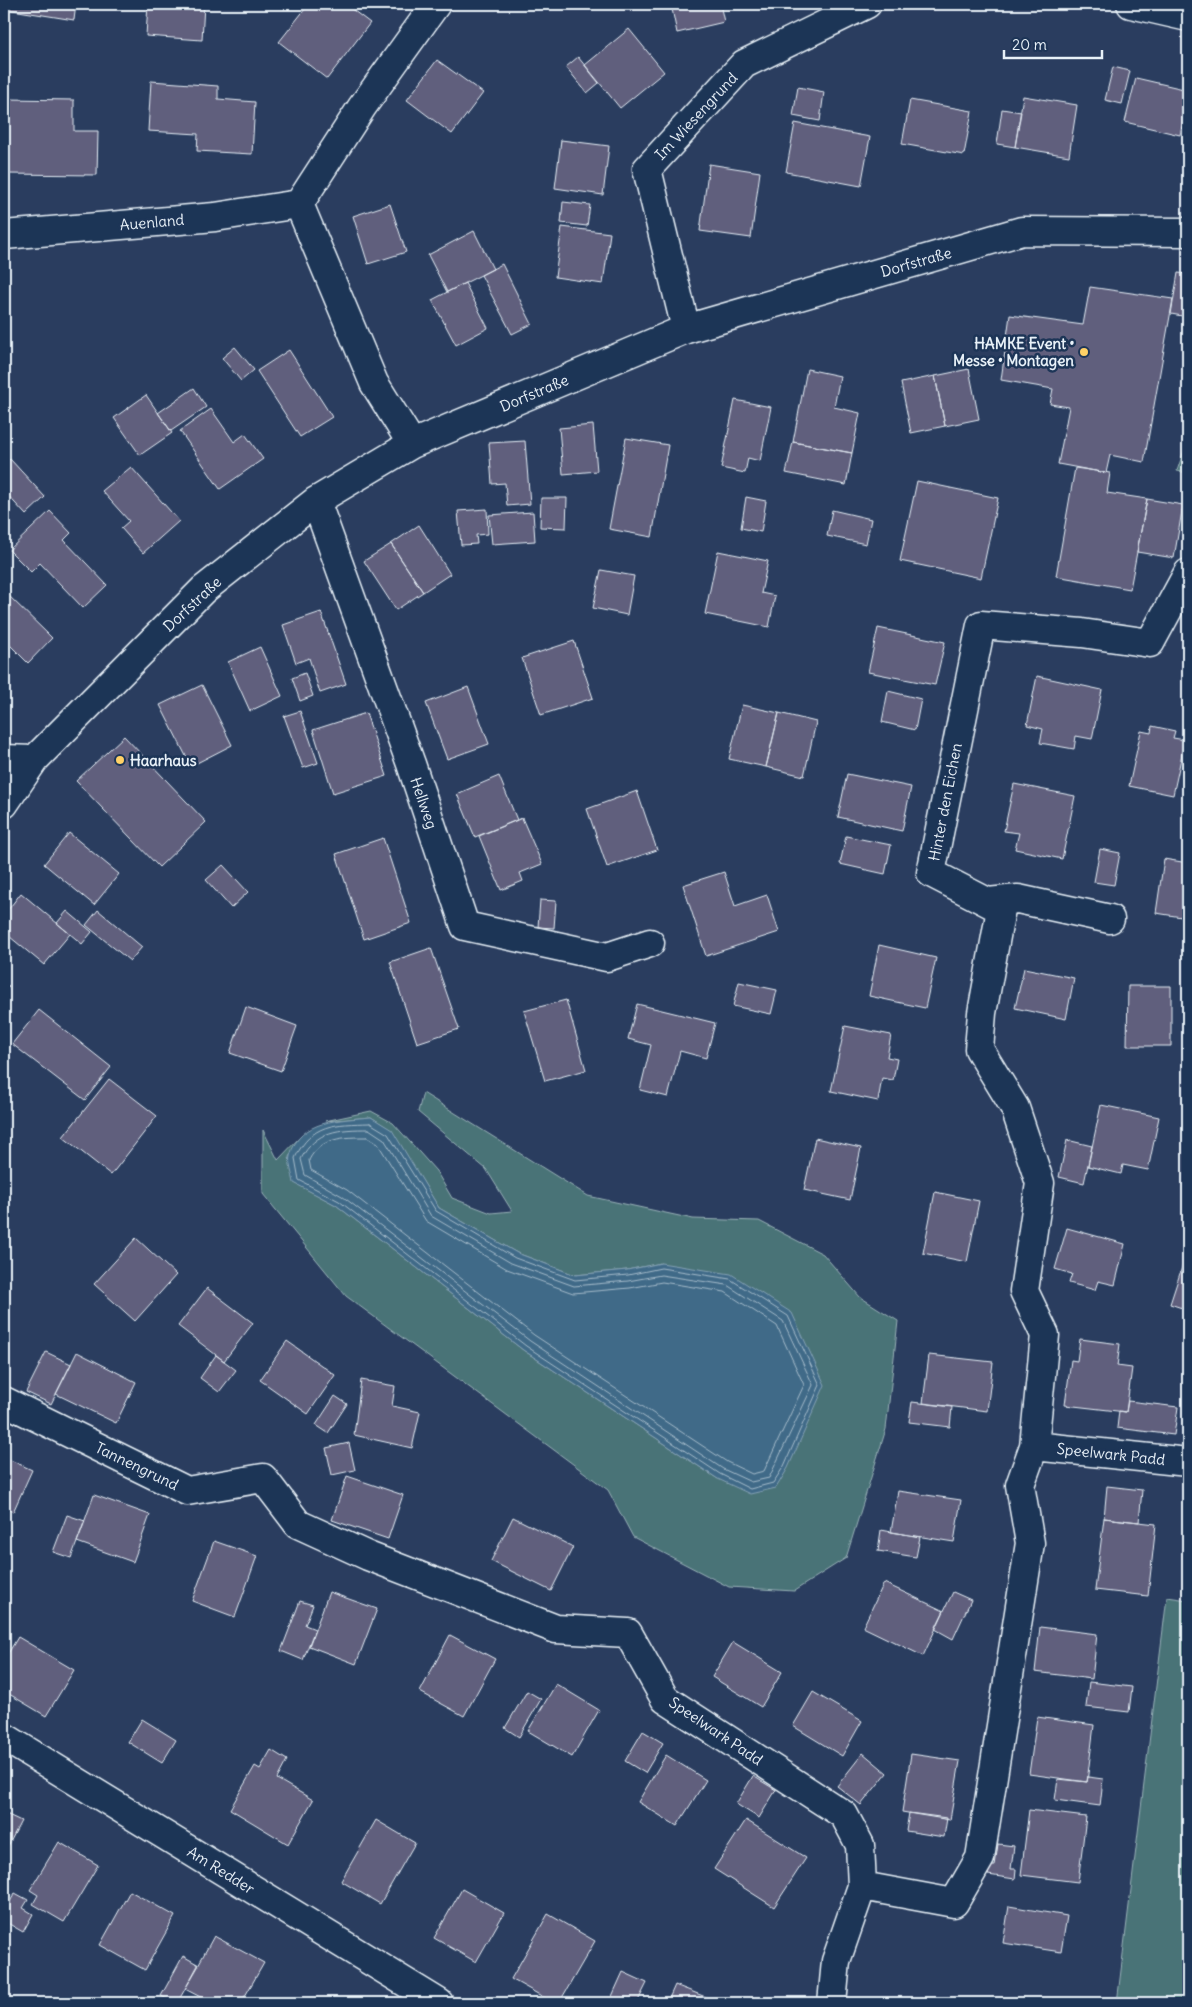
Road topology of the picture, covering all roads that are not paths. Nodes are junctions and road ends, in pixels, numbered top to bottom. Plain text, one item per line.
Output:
1 (436, 4) edge
2 (867, 4) edge
3 (1132, 4) edge
4 (1188, 17) edge
5 (299, 204) junction
6 (1188, 232) edge
7 (4, 235) edge
8 (686, 329) junction
9 (412, 444) junction
10 (316, 501) junction
11 (1188, 572) edge
12 (4, 759) edge
13 (34, 760) junction
14 (4, 804) edge
15 (988, 902) junction
16 (1110, 919) dead end
17 (650, 943) dead end
18 (4, 1401) edge
19 (1034, 1446) junction
20 (1188, 1462) edge
21 (368, 1556) joint
22 (4, 1737) edge
23 (862, 1886) junction
24 (436, 2003) edge
25 (832, 2003) edge

1 - 5 street
2 - 8 street, Im Wiesengrund
3 - 4 street
5 - 7 street, Auenland
5 - 9 street
6 - 8 street, Dorfstraße
8 - 9 street, Dorfstraße
9 - 10 street, Dorfstraße
10 - 13 street, Dorfstraße
10 - 17 street, Hellweg
11 - 15 street, Hinter den Eichen
12 - 13 street
13 - 14 street, Dorfstraße
15 - 16 street
15 - 19 street, Hinter den Eichen
18 - 21 street, Tannengrund
19 - 20 street, Speelwark Padd
19 - 23 street
21 - 23 street, Speelwark Padd
22 - 24 street, Am Redder
23 - 25 street, Speelwark Padd

